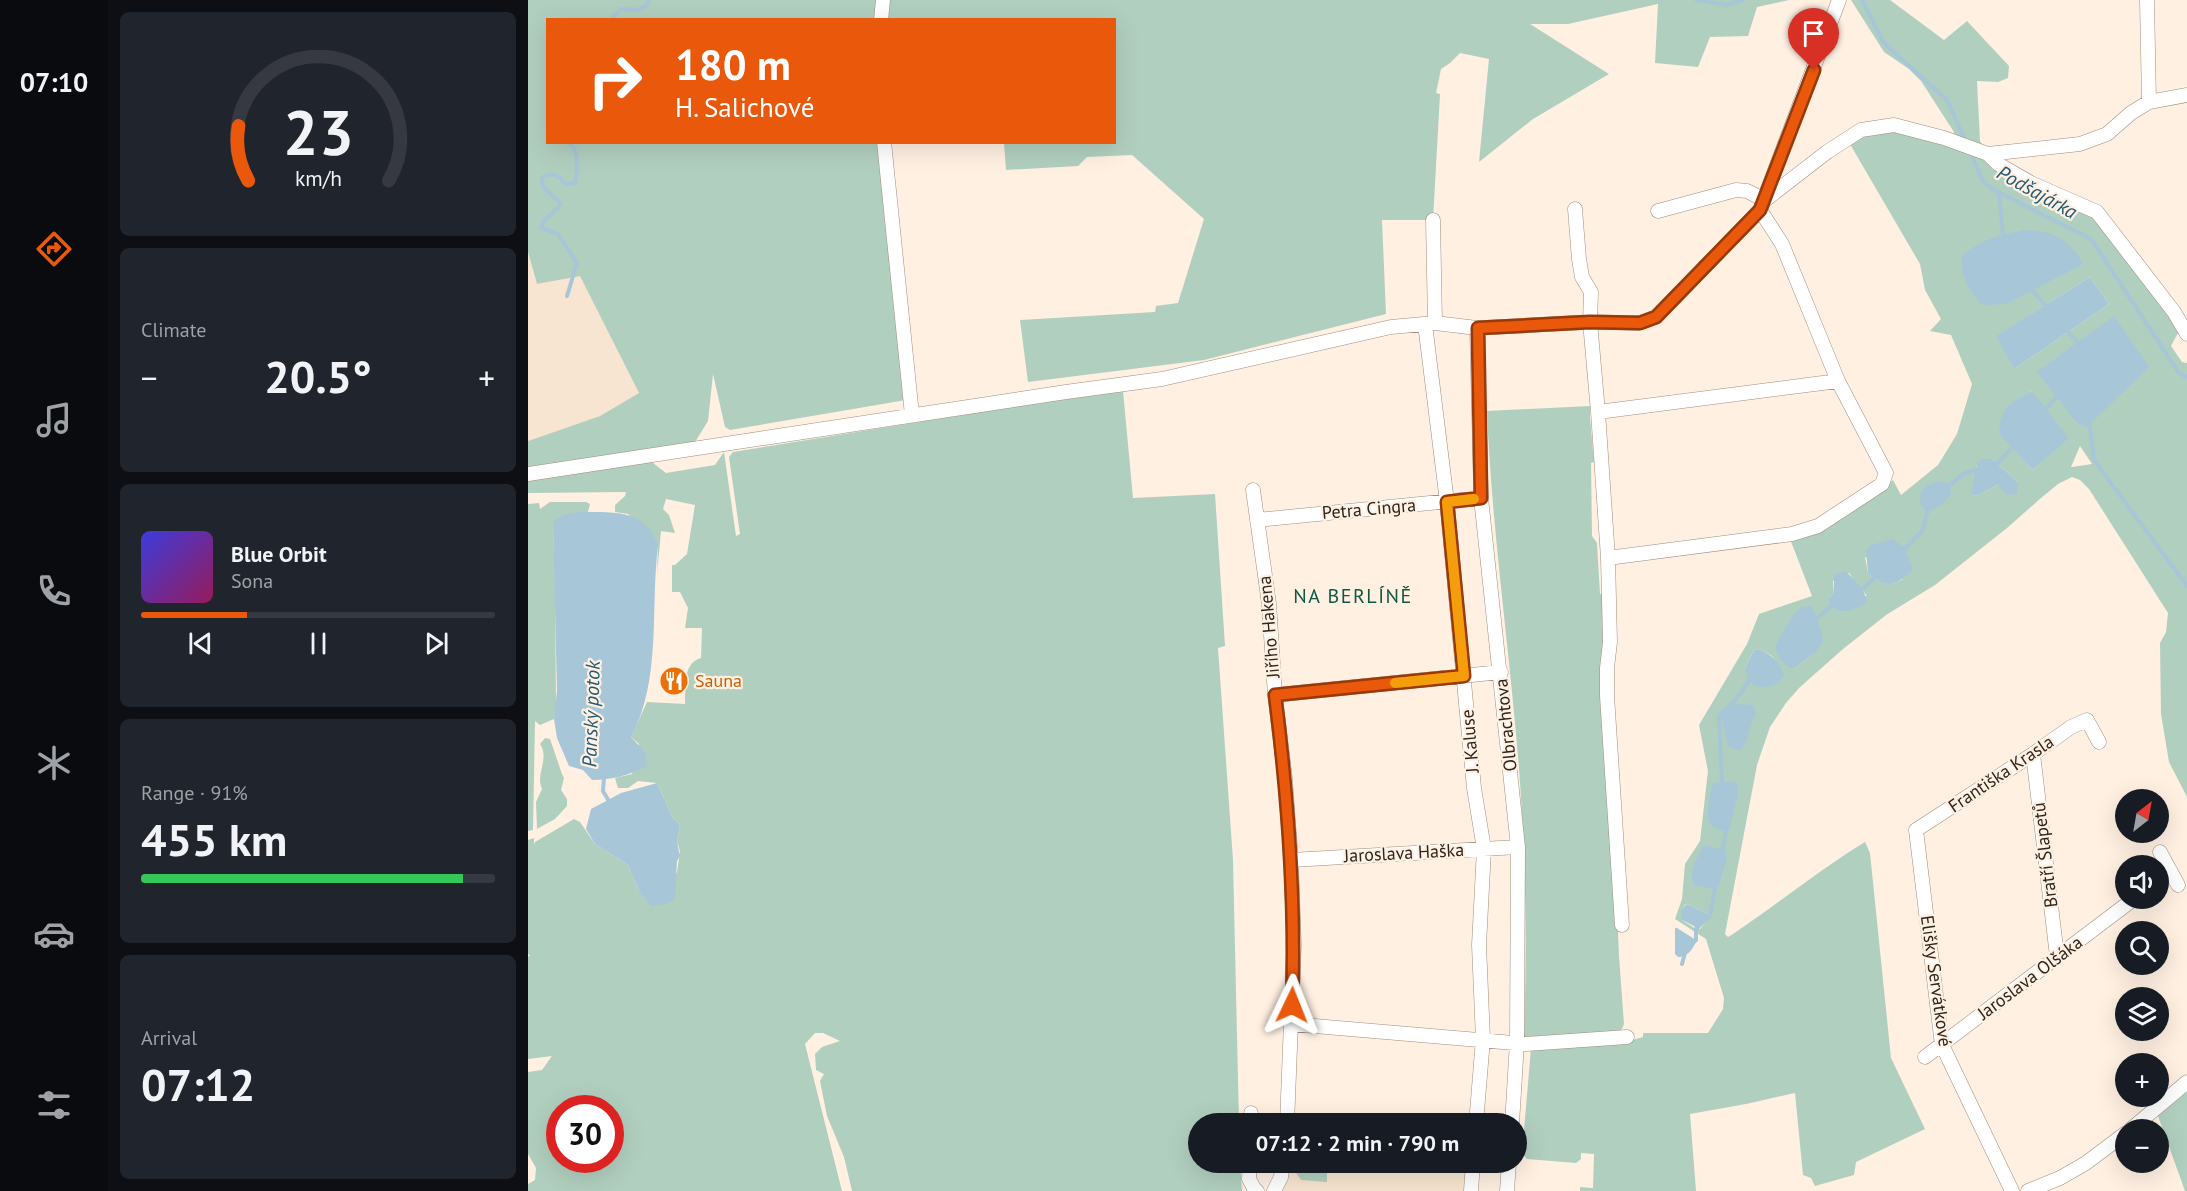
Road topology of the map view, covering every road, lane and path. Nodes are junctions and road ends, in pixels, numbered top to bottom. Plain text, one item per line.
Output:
1 (883, 0) edge
2 (1839, 0) edge
3 (2147, 0) edge
4 (881, 18) edge
5 (2187, 95) edge
6 (2149, 102) junction
7 (884, 144) edge
8 (1988, 154) junction
9 (1763, 205) junction
10 (1575, 210) dead end
11 (1658, 211) dead end
12 (1433, 220) dead end
13 (1590, 322) junction
14 (1430, 324) junction
15 (1478, 328) junction
16 (2187, 334) edge
17 (1838, 381) junction
18 (1598, 412) junction
19 (912, 415) junction
20 (528, 474) edge
21 (1252, 490) dead end
22 (1481, 498) junction
23 (1447, 502) junction
24 (1257, 520) junction
25 (1608, 558) junction
26 (1501, 672) junction
27 (1464, 676) junction
28 (1275, 695) junction
29 (2099, 742) dead end
30 (2033, 754) junction
31 (1916, 830) joint
32 (1518, 847) junction
33 (1484, 849) junction
34 (2160, 852) dead end
35 (1291, 860) junction
36 (2171, 872) joint
37 (2178, 885) dead end
38 (2120, 909) edge
39 (1622, 925) dead end
40 (2057, 956) junction
41 (1291, 1024) junction
42 (1627, 1037) dead end
43 (1483, 1039) junction
44 (1517, 1042) junction
45 (1942, 1044) junction
46 (1925, 1057) dead end
47 (2187, 1082) edge
48 (1287, 1113) edge
49 (1477, 1113) edge
50 (1513, 1113) edge
51 (2143, 1119) edge
52 (2115, 1141) edge
53 (1250, 1173) edge
54 (1282, 1173) edge
55 (1472, 1173) edge
56 (1508, 1173) edge
57 (1257, 1191) edge
58 (1274, 1191) edge
59 (1471, 1191) edge
60 (1507, 1191) edge
61 (2012, 1191) edge
62 (2028, 1191) edge

1 - 4 street
2 - 9 street
3 - 6 street
5 - 6 street
6 - 8 street
7 - 19 street
8 - 9 street
8 - 16 street
9 - 11 street
9 - 13 street
9 - 17 street
10 - 13 street
12 - 14 street, J. Kaluse
13 - 15 street
13 - 18 street
14 - 15 street
14 - 19 street
14 - 23 street, J. Kaluse
15 - 22 street, Olbrachtova
17 - 18 street
17 - 25 street
18 - 25 street
19 - 20 street
21 - 24 street, Jiřího Hakena
22 - 23 street, Petra Cingra
22 - 26 street, Olbrachtova
23 - 24 street, Petra Cingra
23 - 27 street, J. Kaluse
24 - 28 street, Jiřího Hakena
25 - 39 street
26 - 27 street
26 - 32 street, Olbrachtova
27 - 28 street
27 - 33 street, J. Kaluse
28 - 35 street, Jiřího Hakena
29 - 30 street, Františka Krasla
30 - 31 street, Františka Krasla
30 - 40 street, Bratří Šlapetů
31 - 45 street, Elišky Servátkové
32 - 33 street, Jaroslava Haška
32 - 44 street, Olbrachtova
33 - 35 street, Jaroslava Haška
33 - 43 street, J. Kaluse
34 - 36 street
35 - 41 street, Jiřího Hakena
36 - 37 street
38 - 40 street, Jaroslava Olšáka
40 - 45 street, Jaroslava Olšáka
41 - 43 street
41 - 48 street, Jiřího Hakena
42 - 44 street
43 - 44 street
43 - 49 street, J. Kaluse
44 - 50 street, Olbrachtova
45 - 46 street, Jaroslava Olšáka
45 - 61 street, Elišky Servátkové
47 - 51 street
52 - 62 street
53 - 57 street
54 - 58 street
55 - 59 street
56 - 60 street

